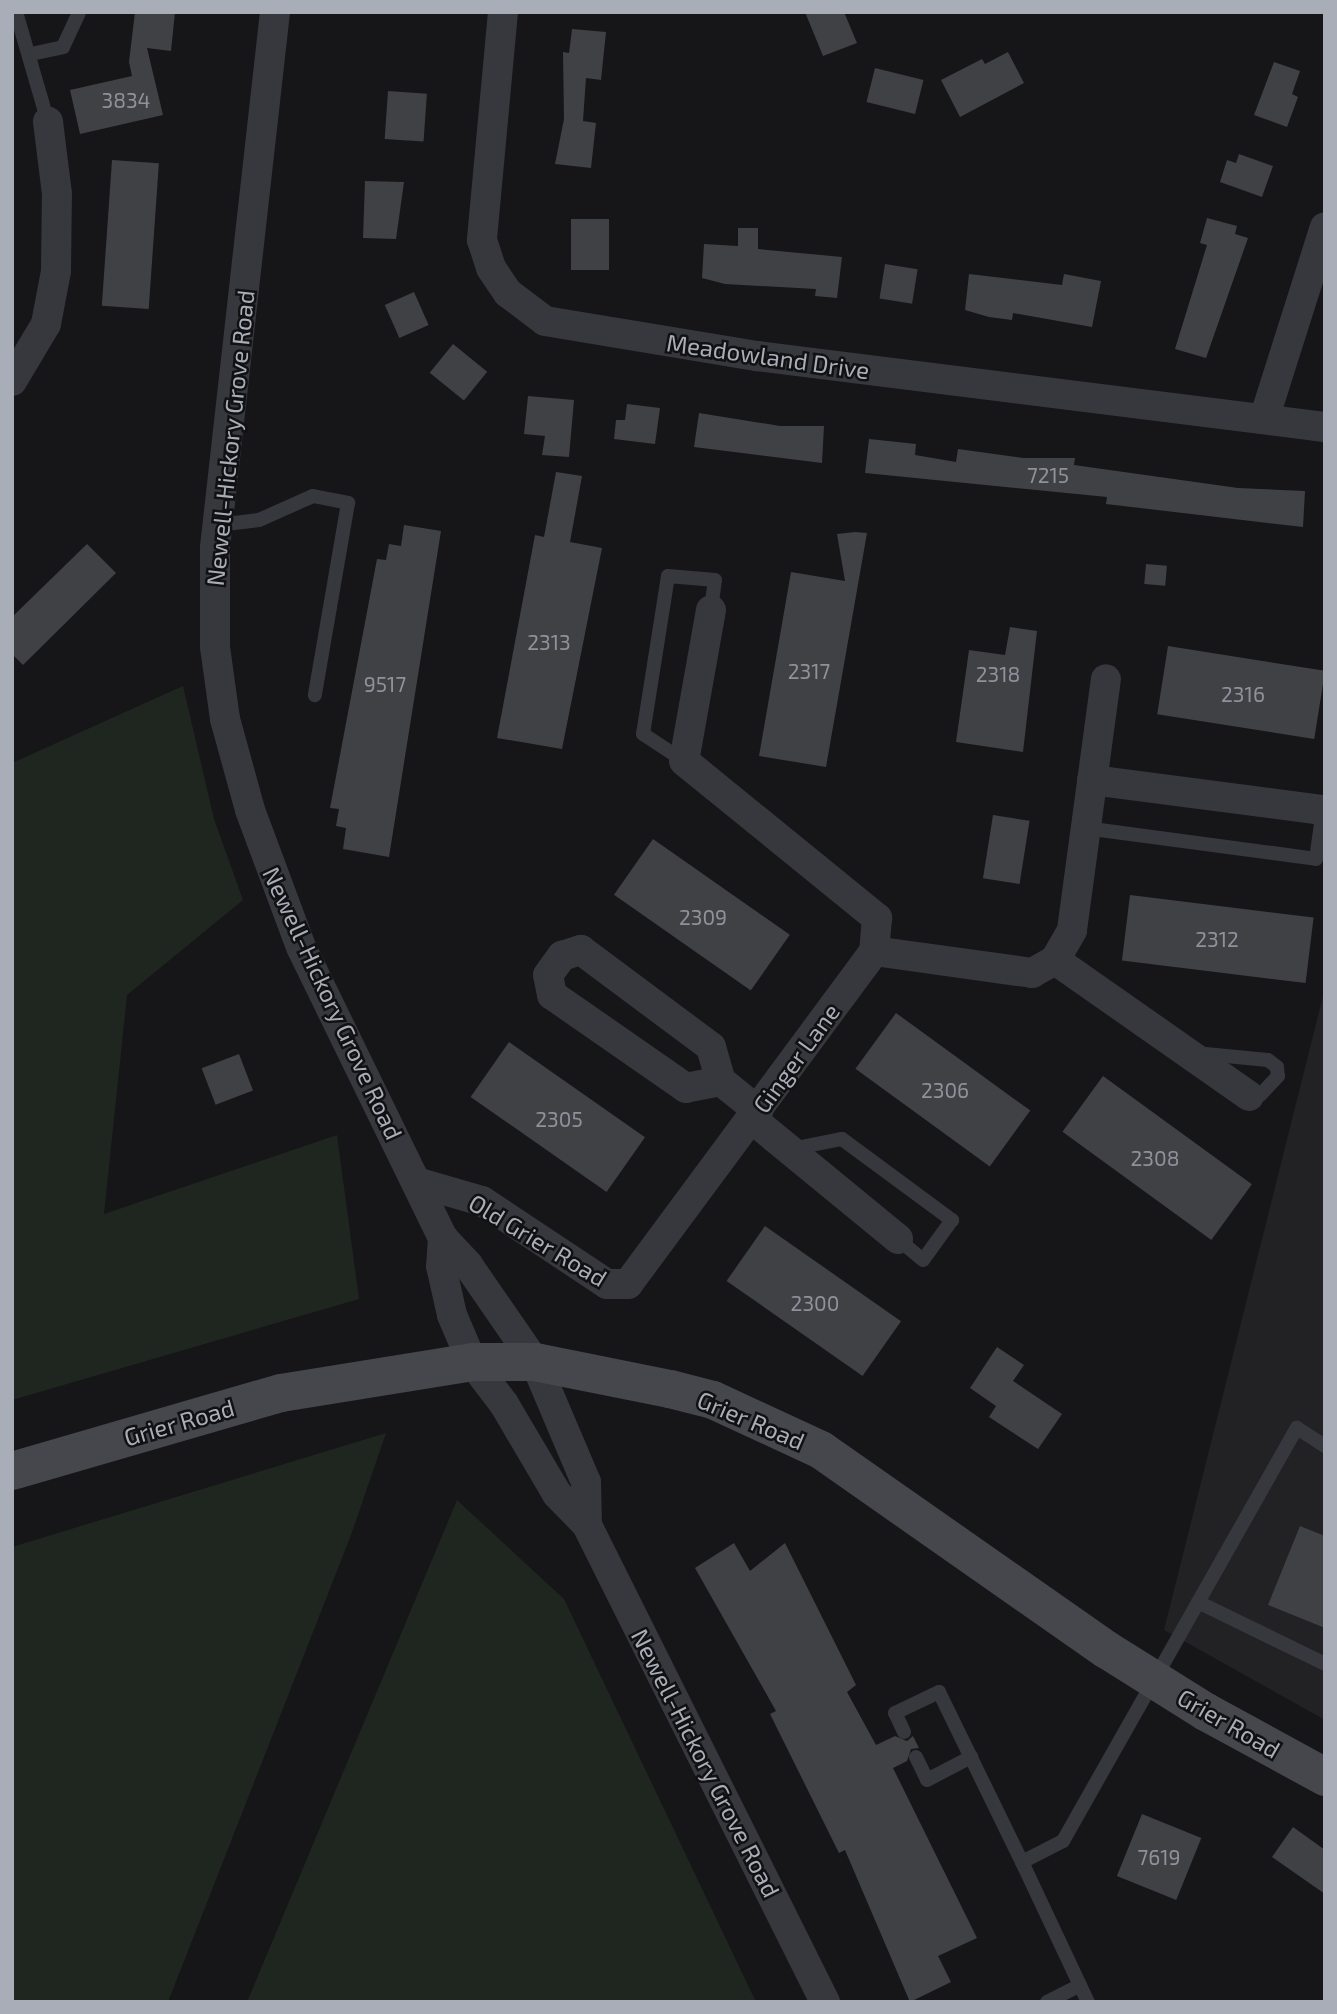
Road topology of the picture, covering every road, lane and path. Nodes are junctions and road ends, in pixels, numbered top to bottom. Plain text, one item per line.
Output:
1 (16, 12) edge
2 (79, 12) edge
3 (275, 12) edge
4 (503, 12) edge
5 (31, 54) junction
6 (48, 122) joint
7 (1325, 227) edge
8 (12, 381) edge
9 (1264, 419) junction
10 (1325, 427) edge
11 (218, 525) junction
12 (711, 610) joint
13 (1106, 679) dead end
14 (316, 695) dead end
15 (684, 761) junction
16 (1092, 780) junction
17 (1323, 810) joint
18 (1086, 828) junction
19 (874, 951) junction
20 (1044, 966) junction
21 (1186, 1052) junction
22 (721, 1081) junction
23 (1249, 1096) joint
24 (755, 1115) junction
25 (789, 1150) junction
26 (416, 1182) junction
27 (443, 1238) junction
28 (898, 1239) joint
29 (619, 1287) joint
30 (472, 1362) junction
31 (535, 1362) junction
32 (1325, 1446) edge
33 (12, 1471) edge
34 (587, 1525) junction
35 (1198, 1602) junction
36 (1325, 1664) edge
37 (1154, 1680) junction
38 (904, 1732) dead end
39 (916, 1757) dead end
40 (971, 1757) junction
41 (1325, 1777) edge
42 (1022, 1862) junction
43 (1080, 1985) junction
44 (825, 2002) edge
45 (1047, 2002) edge
46 (1088, 2002) edge

1 - 5 lane
2 - 5 lane
3 - 11 street, Newell-Hickory Grove Road
4 - 9 street, Meadowland Drive
5 - 6 lane
6 - 8 street
7 - 9 street
9 - 10 street, Meadowland Drive
11 - 14 lane
11 - 26 street, Newell-Hickory Grove Road
12 - 15 street
12 - 15 lane
13 - 16 street
15 - 19 street
16 - 17 street
16 - 18 street
17 - 18 lane
18 - 20 street
19 - 20 street
19 - 24 street, Ginger Lane
20 - 21 street
21 - 23 street
21 - 23 lane
22 - 22 street
22 - 24 street
24 - 25 street
24 - 29 street, Ginger Lane
25 - 28 street
25 - 28 lane
26 - 27 street, Newell-Hickory Grove Road
26 - 29 street, Old Grier Road
27 - 30 street, Newell-Hickory Grove Road
27 - 31 street, Newell-Hickory Grove Road
30 - 31 street, Grier Road
30 - 33 street, Grier Road
30 - 34 street, Newell-Hickory Grove Road
31 - 34 street, Newell-Hickory Grove Road
31 - 37 street, Grier Road
32 - 35 lane
34 - 44 street, Newell-Hickory Grove Road
35 - 36 lane
35 - 37 lane
37 - 41 street, Grier Road
37 - 42 lane
38 - 40 lane
39 - 40 lane
40 - 42 lane
42 - 43 lane
43 - 45 lane
43 - 46 lane

